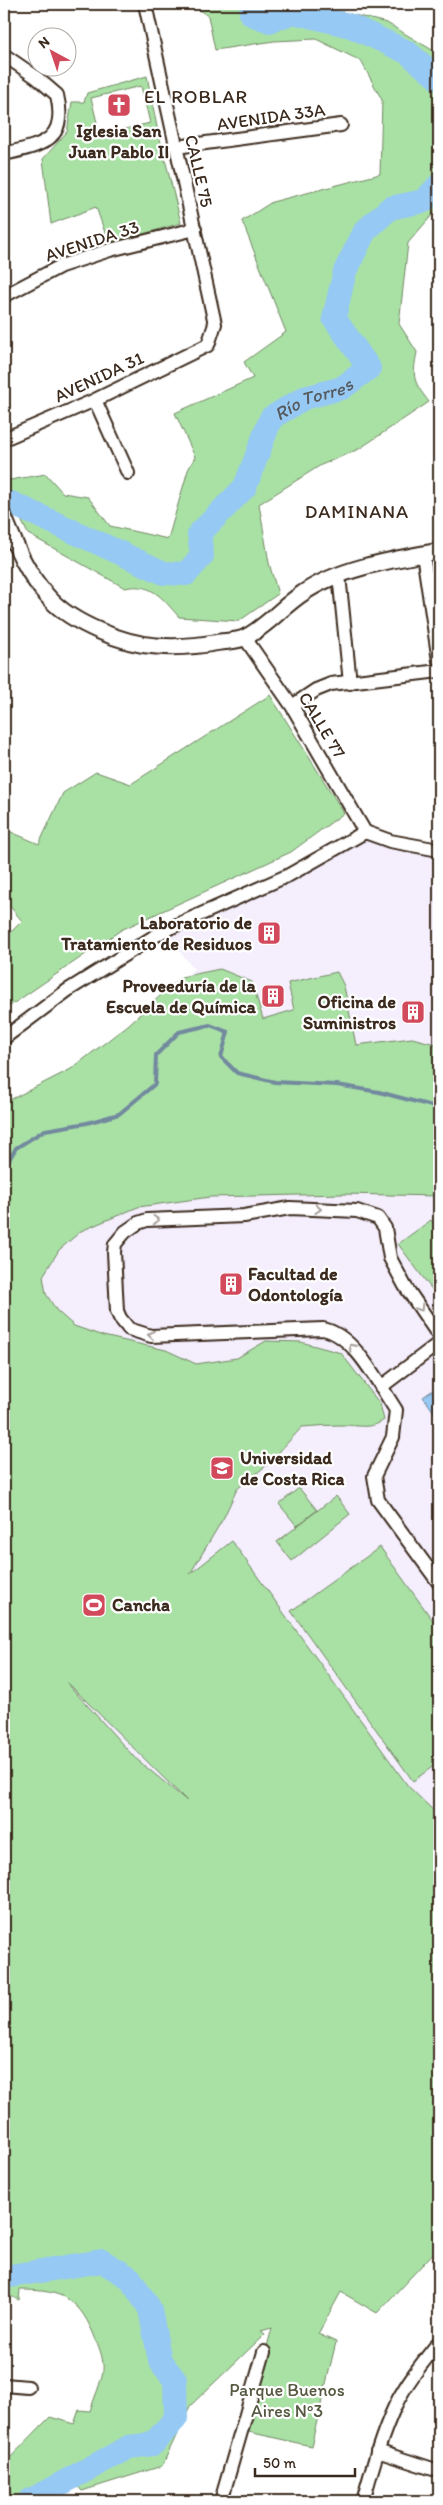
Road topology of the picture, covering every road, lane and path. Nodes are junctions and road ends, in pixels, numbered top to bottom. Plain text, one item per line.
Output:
1 (145, 4) edge
2 (4, 56) edge
3 (340, 125) dead end
4 (176, 147) junction
5 (4, 154) edge
6 (195, 229) junction
7 (4, 296) edge
8 (208, 346) joint
9 (95, 400) junction
10 (4, 439) edge
11 (128, 473) dead end
12 (4, 517) edge
13 (439, 551) edge
14 (423, 554) junction
15 (339, 575) junction
16 (245, 638) junction
17 (439, 661) edge
18 (439, 671) edge
19 (350, 683) junction
20 (292, 706) junction
21 (365, 832) junction
22 (439, 850) edge
23 (4, 1038) edge
24 (439, 1336) edge
25 (439, 1343) edge
26 (381, 1387) junction
27 (439, 1583) edge
28 (439, 2342) edge
29 (264, 2352) dead end
30 (4, 2385) edge
31 (28, 2387) dead end
32 (377, 2451) junction
33 (439, 2471) edge
34 (221, 2501) edge
35 (363, 2501) edge

1 - 4 street, CALLE 75
2 - 5 street
3 - 4 street, AVENIDA 33A
4 - 6 street, CALLE 75
6 - 7 street, AVENIDA 33
6 - 8 street, CALLE 75
8 - 9 street, AVENIDA 31
9 - 10 street, AVENIDA 31
9 - 11 street
12 - 16 street
13 - 14 street
14 - 15 street
14 - 17 street
15 - 16 street
15 - 19 street
16 - 20 street, CALLE 77
18 - 19 street
19 - 20 street
20 - 21 street, CALLE 77
21 - 22 street
21 - 23 street
26 -> 24 street
25 - 26 street
26 - 27 street
28 - 32 street
29 - 34 street
30 - 31 street
32 - 33 street
32 - 35 street

